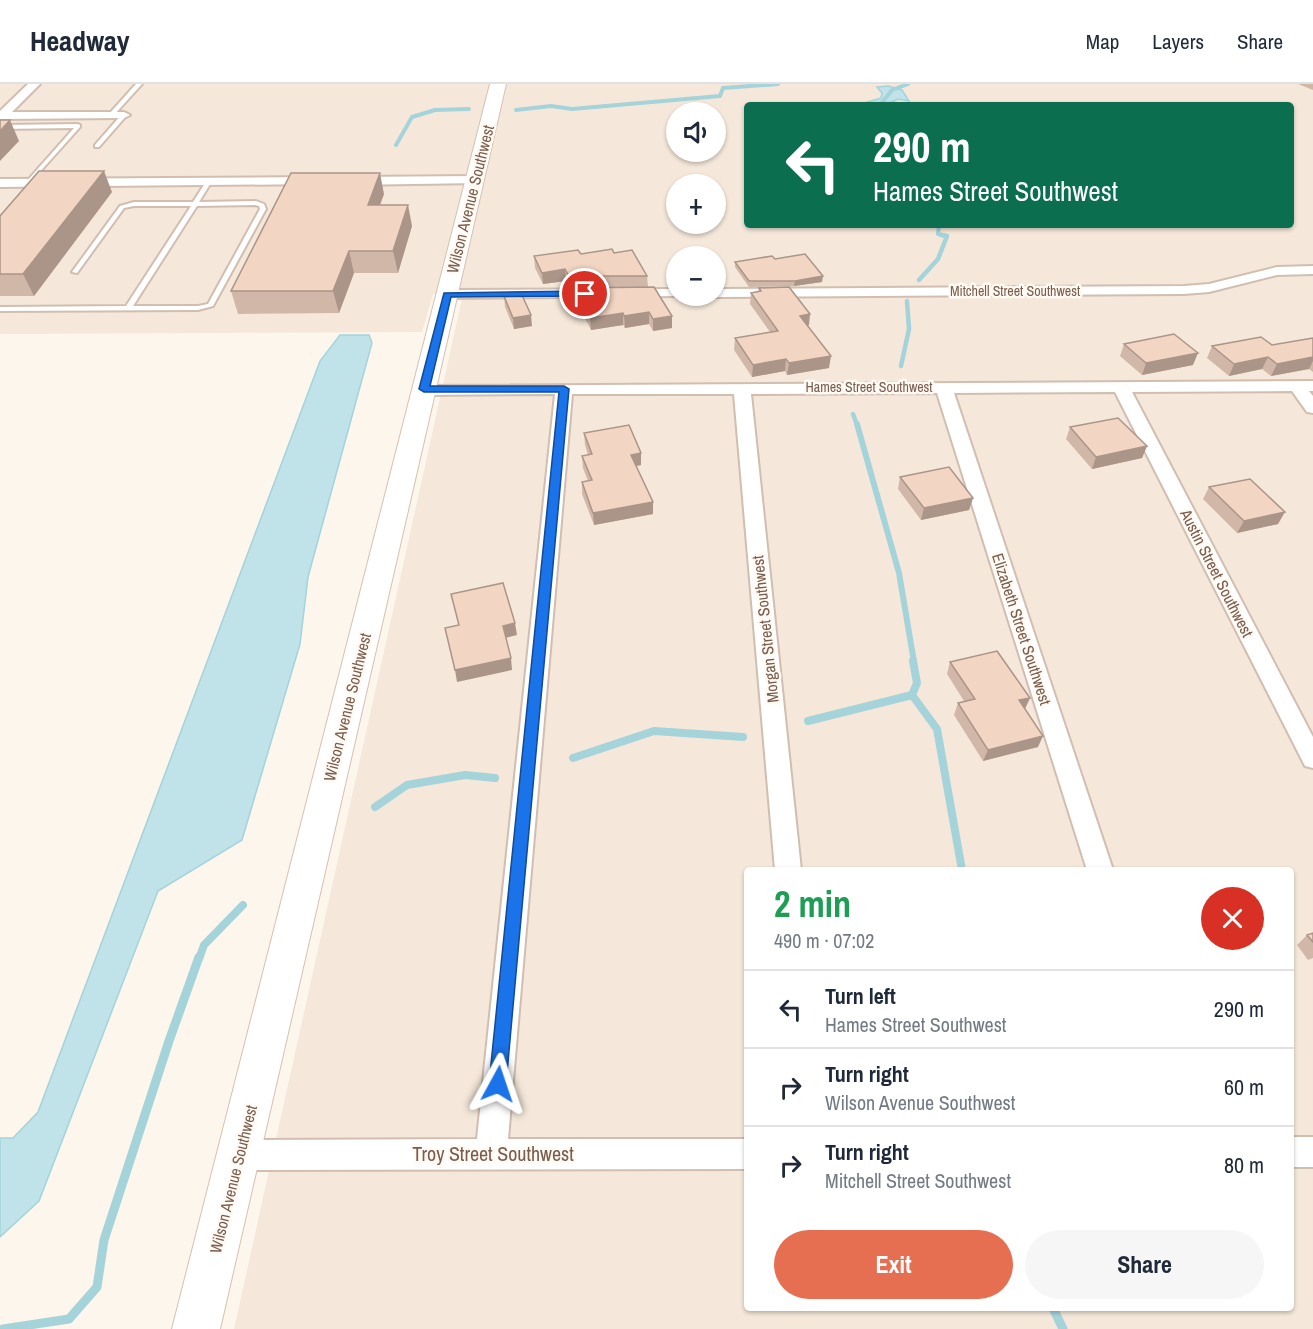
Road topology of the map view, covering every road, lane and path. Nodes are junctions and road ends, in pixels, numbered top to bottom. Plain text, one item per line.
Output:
1 (34, 84) edge
2 (139, 84) edge
3 (498, 84) edge
4 (88, 115) junction
5 (111, 115) junction
6 (124, 115) joint
7 (1, 119) edge
8 (78, 126) junction
9 (97, 146) dead end
10 (475, 180) junction
11 (29, 182) junction
12 (209, 182) junction
13 (0, 183) edge
14 (195, 204) junction
15 (1313, 270) edge
16 (75, 272) dead end
17 (666, 293) edge
18 (726, 293) edge
19 (447, 294) junction
20 (128, 308) junction
21 (0, 309) edge
22 (1305, 386) edge
23 (944, 387) junction
24 (1121, 387) junction
25 (742, 388) junction
26 (564, 389) junction
27 (424, 390) junction
28 (1313, 408) edge
29 (1313, 759) edge
30 (788, 867) edge
31 (1099, 867) edge
32 (1294, 1152) edge
33 (1313, 1152) edge
34 (491, 1154) junction
35 (744, 1154) edge
36 (238, 1155) junction
37 (196, 1329) edge

1 - 7 street
2 - 5 lane
3 - 10 street, Wilson Avenue Southwest
4 - 5 street
4 - 7 street
4 - 8 lane
5 - 6 street
6 - 9 lane
7 - 8 lane
8 - 11 lane
10 - 12 street
10 - 19 street, Wilson Avenue Southwest
11 - 12 street
11 - 13 street
12 - 14 lane
14 - 16 lane
14 - 20 lane
14 - 20 lane
15 - 18 street, Mitchell Street Southwest
17 - 19 street
19 - 27 street, Wilson Avenue Southwest
20 - 21 lane
22 - 24 street, Hames Street Southwest
22 - 28 street
23 - 24 street, Hames Street Southwest
23 - 25 street, Hames Street Southwest
23 - 31 street, Elizabeth Street Southwest
24 - 29 street, Austin Street Southwest
25 - 26 street, Hames Street Southwest
25 - 30 street, Morgan Street Southwest
26 - 27 street, Hames Street Southwest
26 - 34 street
27 - 36 street, Wilson Avenue Southwest
32 - 33 street
34 - 35 street, Troy Street Southwest
34 - 36 street, Troy Street Southwest
36 - 37 street, Wilson Avenue Southwest

